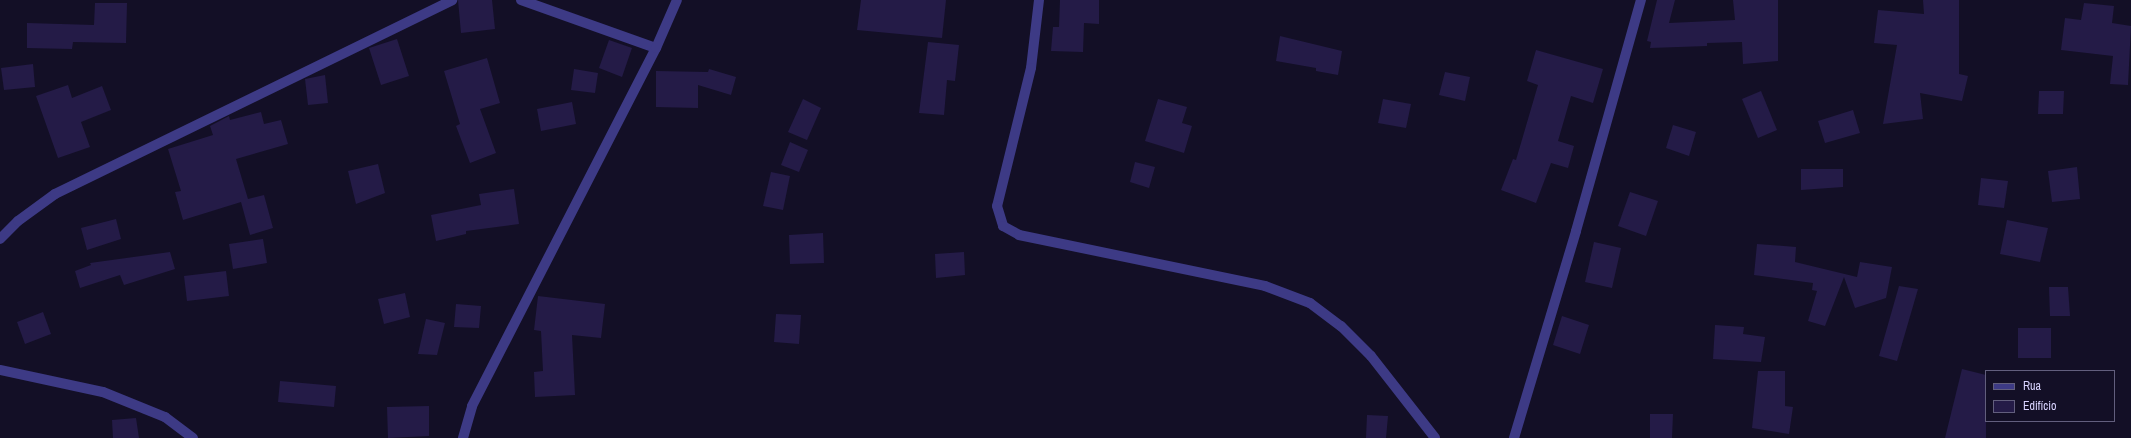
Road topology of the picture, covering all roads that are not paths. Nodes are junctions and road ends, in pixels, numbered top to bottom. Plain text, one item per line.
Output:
1 (452, 0) edge
2 (521, 0) edge
3 (677, 0) edge
4 (1039, 0) edge
5 (1640, 0) edge
6 (656, 48) junction
7 (0, 239) edge
8 (0, 370) edge
9 (193, 438) edge
10 (463, 438) edge
11 (1435, 438) edge
12 (1514, 438) edge

1 - 7 street
2 - 6 street
3 - 6 street
4 - 11 street
5 - 12 street
6 - 10 street
8 - 9 street

